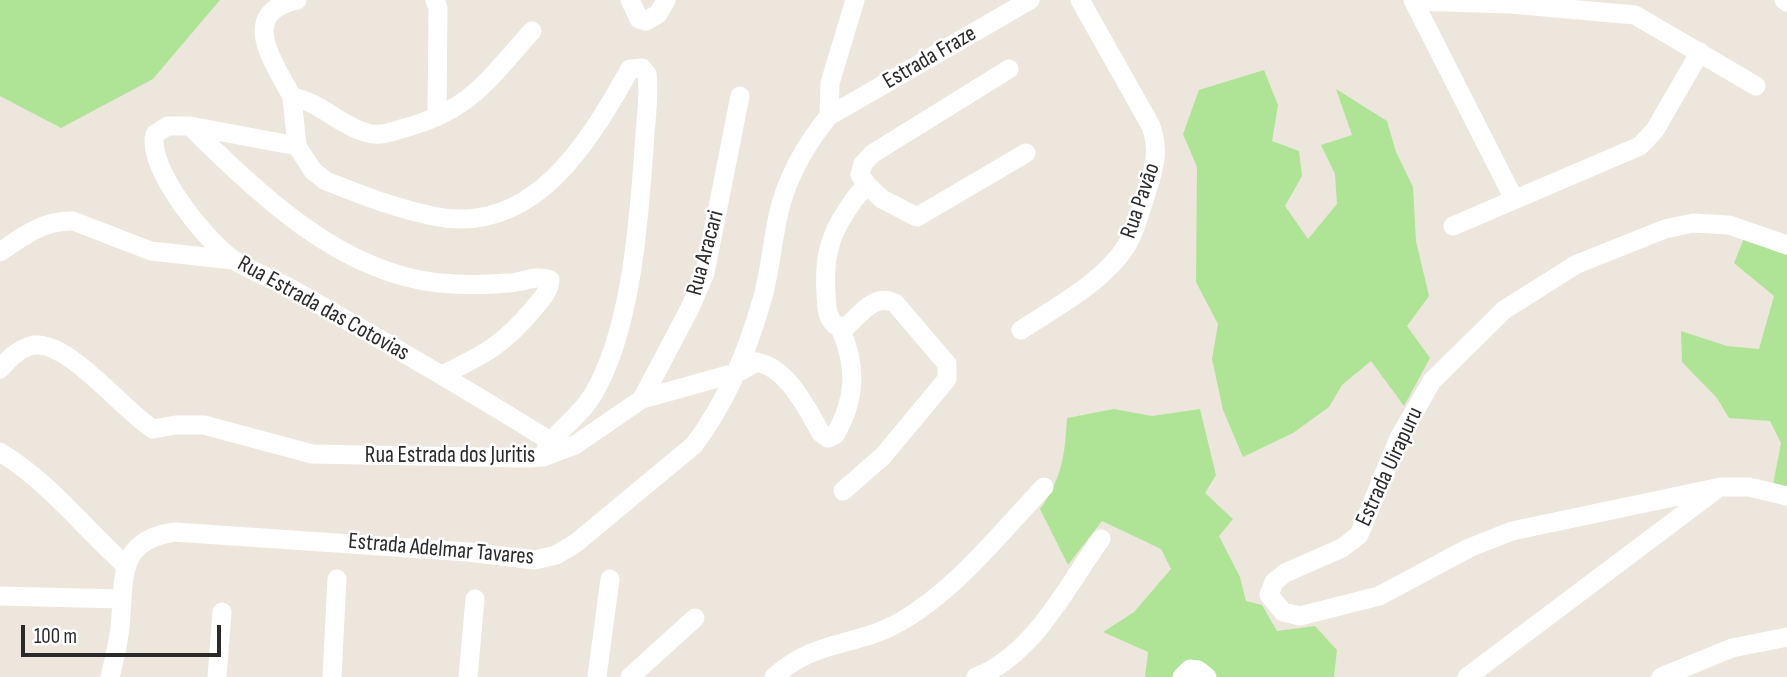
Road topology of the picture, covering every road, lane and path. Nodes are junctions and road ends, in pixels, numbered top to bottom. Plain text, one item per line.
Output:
1 (297, 0) edge
2 (435, 0) edge
3 (630, 0) edge
4 (666, 0) edge
5 (855, 0) edge
6 (1030, 0) edge
7 (1080, 0) edge
8 (1413, 1) edge
9 (532, 30) dead end
10 (1699, 52) junction
11 (1009, 69) dead end
12 (1756, 86) dead end
13 (740, 96) dead end
14 (292, 97) junction
15 (829, 116) junction
16 (437, 117) junction
17 (191, 126) junction
18 (297, 146) junction
19 (1026, 153) dead end
20 (868, 186) junction
21 (1514, 199) junction
22 (1453, 226) dead end
23 (1787, 245) edge
24 (0, 253) edge
25 (233, 260) junction
26 (840, 328) junction
27 (1021, 330) dead end
28 (0, 369) edge
29 (739, 372) junction
30 (442, 375) junction
31 (642, 399) junction
32 (546, 449) junction
33 (0, 452) edge
34 (1721, 486) junction
35 (1044, 487) dead end
36 (843, 491) dead end
37 (1787, 496) edge
38 (1101, 539) dead end
39 (124, 564) junction
40 (337, 579) dead end
41 (610, 579) dead end
42 (0, 596) edge
43 (475, 599) dead end
44 (122, 600) junction
45 (222, 612) dead end
46 (695, 618) dead end
47 (1787, 637) edge
48 (110, 677) edge
49 (217, 677) edge
50 (331, 677) edge
51 (468, 677) edge
52 (597, 677) edge
53 (630, 677) edge
54 (774, 677) edge
55 (976, 677) edge
56 (1182, 677) edge
57 (1207, 677) edge
58 (1467, 677) edge
59 (1661, 677) edge

1 - 14 street
2 - 16 street
3 - 4 street
5 - 15 street
6 - 15 street, Estrada Fraze
7 - 27 street, Rua Pavão
8 - 10 street
8 - 21 street
9 - 16 street
10 - 12 street
10 - 21 street
11 - 20 street
13 - 31 street, Rua Aracari
14 - 16 street
14 - 18 street
15 - 29 street, Estrada Adelmar Tavares
17 - 18 street
17 - 25 street, Rua Estrada das Cotovias
17 - 30 street
18 - 32 street
19 - 20 street
20 - 26 street
21 - 22 street
23 - 34 street, Estrada Uirapuru
24 - 25 street
25 - 30 street, Rua Estrada das Cotovias
26 - 29 street, Rua Estrada dos Juritis
26 - 36 street
28 - 32 street, Rua Estrada dos Juritis
29 - 31 street, Rua Estrada dos Juritis
29 - 39 street, Estrada Adelmar Tavares
30 - 32 street, Rua Estrada das Cotovias
31 - 32 street, Rua Estrada dos Juritis
33 - 39 street
34 - 37 street, Estrada Uirapuru
34 - 58 street
35 - 54 street
38 - 55 street
39 - 44 street
40 - 50 street
41 - 52 street
42 - 44 street
43 - 51 street
44 - 48 street
45 - 49 street
46 - 53 street
47 - 59 street
56 - 57 street

